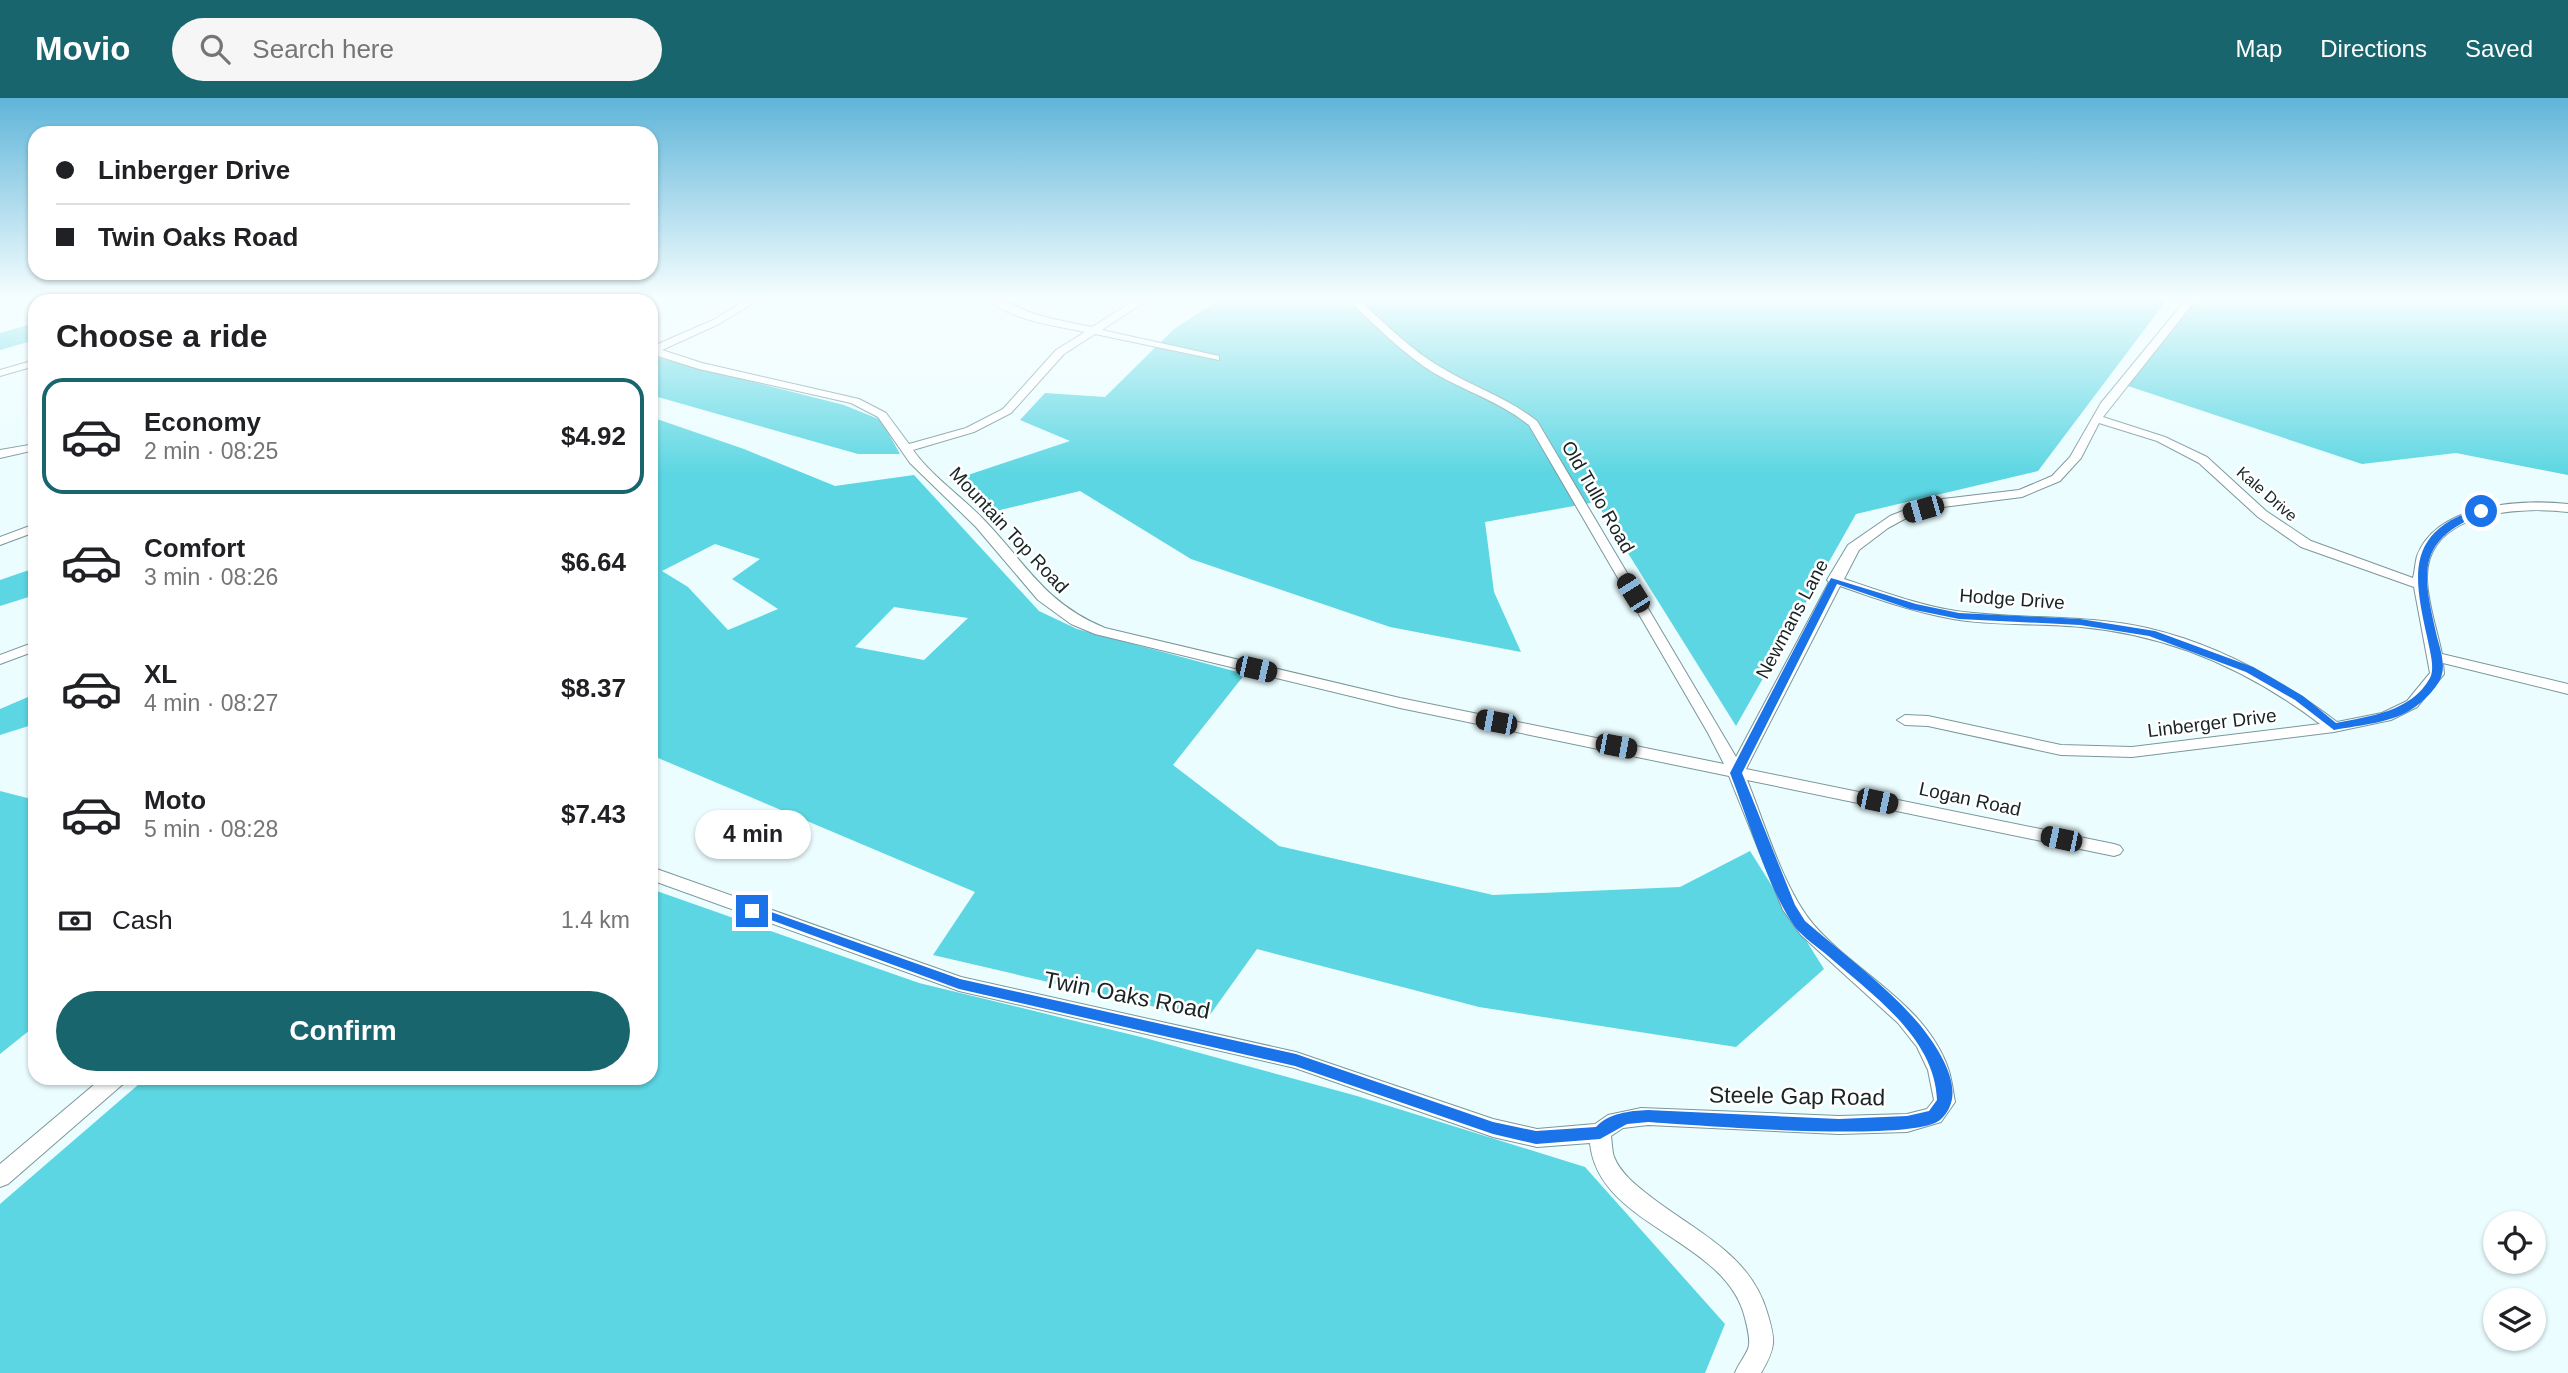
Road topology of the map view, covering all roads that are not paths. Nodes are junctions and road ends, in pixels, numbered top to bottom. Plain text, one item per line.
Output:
1 (669, 356) edge
2 (1057, 356) edge
3 (1209, 356) edge
4 (1418, 356) edge
5 (2144, 356) edge
6 (1215, 358) dead end
7 (28, 365) edge
8 (0, 373) edge
9 (2096, 419) junction
10 (28, 448) edge
11 (905, 449) junction
12 (0, 454) edge
13 (2568, 508) edge
14 (28, 531) edge
15 (0, 541) edge
16 (1834, 580) junction
17 (2421, 586) junction
18 (28, 649) edge
19 (2437, 657) junction
20 (0, 660) edge
21 (2568, 689) edge
22 (1905, 720) dead end
23 (2334, 727) junction
24 (1736, 773) junction
25 (2114, 850) dead end
26 (658, 876) edge
27 (108, 1085) edge
28 (1600, 1133) junction
29 (0, 1177) edge
30 (1746, 1373) edge

1 - 11 street, Mountain Top Road
2 - 11 street
3 - 6 street
4 - 24 street, Old Tullo Road
5 - 9 street, Newmans Lane
7 - 8 street
9 - 16 street, Newmans Lane
9 - 17 street, Kale Drive
10 - 12 street
11 - 24 street, Mountain Top Road
13 - 17 street
14 - 15 street
16 - 23 street, Hodge Drive
16 - 24 street, Newmans Lane
17 - 19 street
18 - 20 street
19 - 21 street
19 - 23 street, Linberger Drive
22 - 23 street, Linberger Drive
24 - 25 street, Logan Road
24 - 28 street, Steele Gap Road
26 - 28 street, Twin Oaks Road
27 - 29 street
28 - 30 street

